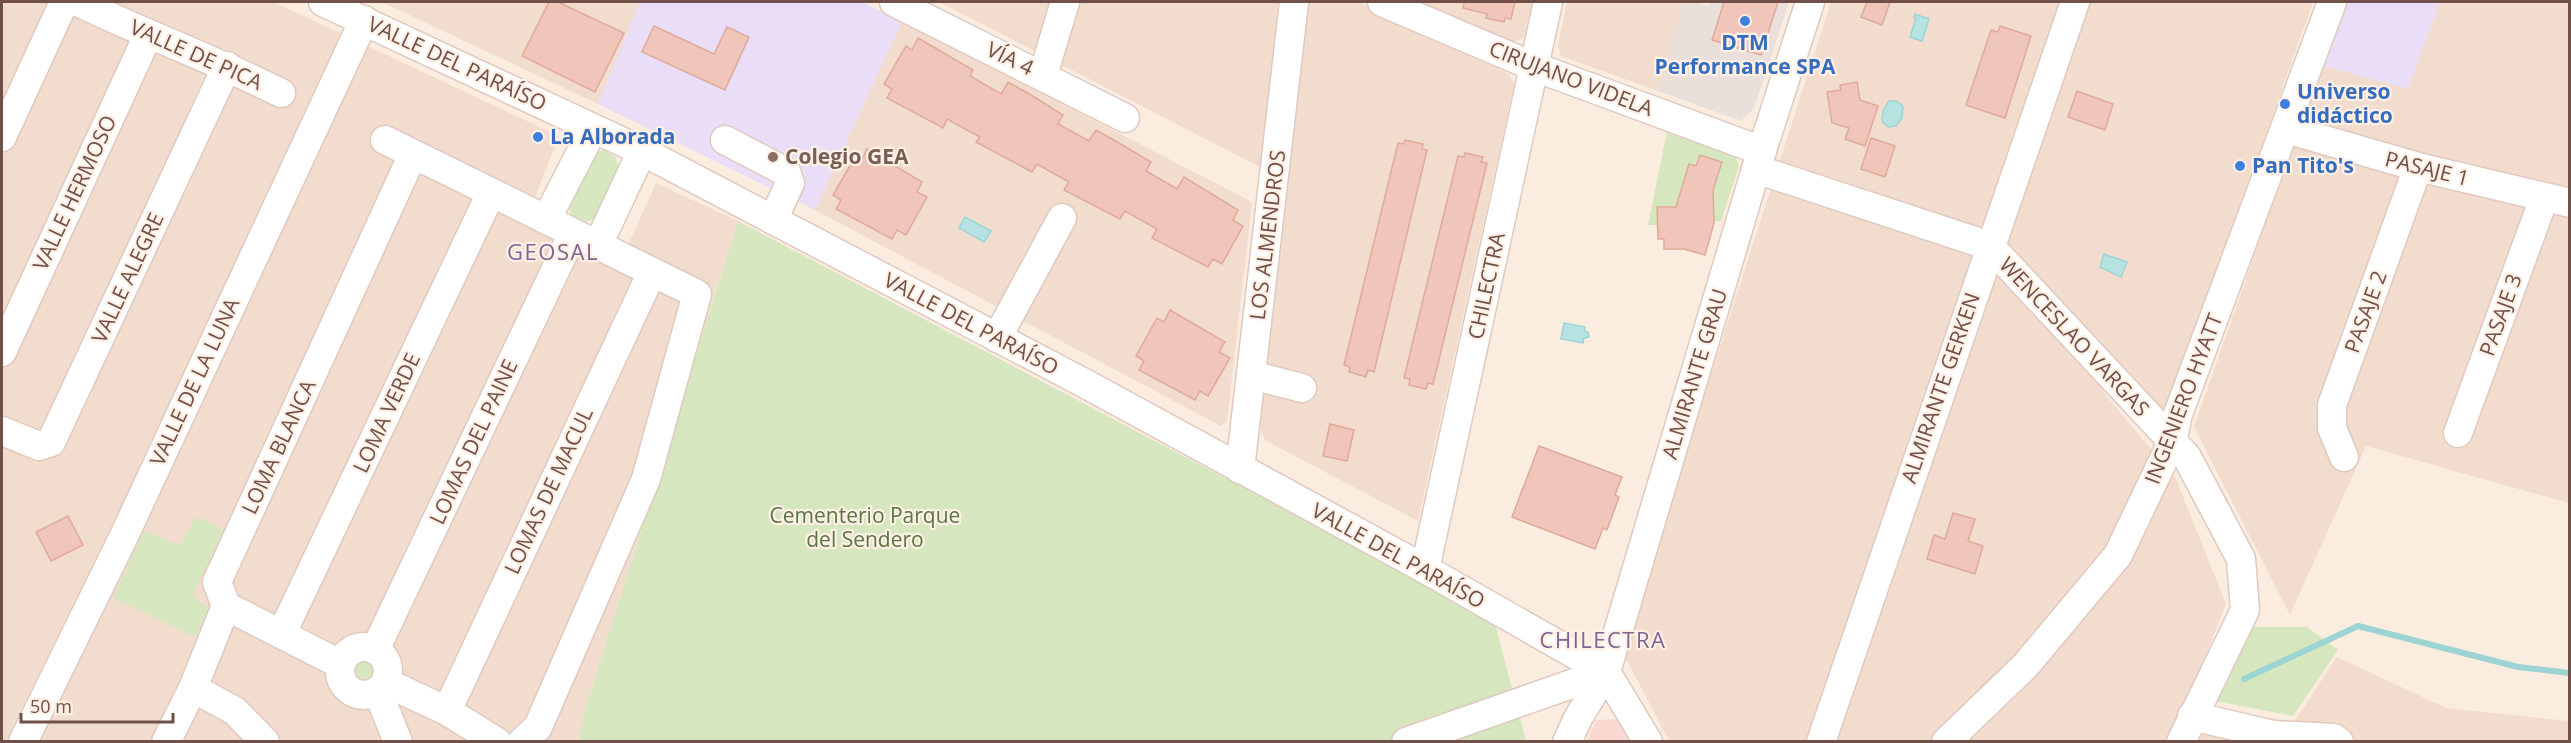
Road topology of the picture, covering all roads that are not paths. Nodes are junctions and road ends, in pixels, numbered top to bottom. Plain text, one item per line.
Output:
1 (64, 2) edge
2 (78, 2) edge
3 (323, 2) edge
4 (894, 2) edge
5 (1065, 2) edge
6 (1294, 2) edge
7 (1382, 2) edge
8 (1548, 2) edge
9 (1810, 2) edge
10 (2075, 2) edge
11 (2332, 2) edge
12 (363, 20) junction
13 (148, 35) junction
14 (227, 66) junction
15 (1536, 67) junction
16 (1043, 75) junction
17 (281, 93) dead end
18 (1125, 118) dead end
19 (593, 129) junction
20 (2286, 129) junction
21 (2, 137) edge
22 (385, 140) dead end
23 (725, 140) dead end
24 (642, 152) junction
25 (413, 154) junction
26 (1759, 160) junction
27 (2418, 167) junction
28 (490, 193) junction
29 (2557, 200) edge
30 (1062, 218) dead end
31 (546, 220) junction
32 (773, 220) junction
33 (585, 239) junction
34 (1990, 246) junction
35 (652, 272) junction
36 (997, 338) junction
37 (2, 352) edge
38 (1251, 375) junction
39 (1302, 388) dead end
40 (2, 431) edge
41 (2458, 433) dead end
42 (2172, 442) junction
43 (2344, 457) dead end
44 (1240, 469) junction
45 (1425, 569) junction
46 (226, 606) junction
47 (282, 633) junction
48 (375, 650) junction
49 (340, 664) junction
50 (1606, 672) junction
51 (382, 687) junction
52 (193, 688) junction
53 (441, 707) junction
54 (2186, 729) edge
55 (397, 737) edge
56 (2272, 738) edge
57 (25, 741) edge
58 (166, 741) edge
59 (265, 741) edge
60 (497, 741) edge
61 (522, 741) edge
62 (1406, 741) edge
63 (1567, 741) edge
64 (1648, 741) edge
65 (1821, 741) edge
66 (1946, 741) edge
67 (2339, 741) edge

1 - 21 street
2 - 13 street, VALLE DE PICA
3 - 12 street, VALLE DEL PARAÍSO
4 - 16 street, VÍA 4
5 - 16 street
6 - 38 street, LOS ALMENDROS
7 - 15 street, CIRUJANO VIDELA
8 - 15 street, CHILECTRA
9 - 26 street, ALMIRANTE GRAU
10 - 34 street, ALMIRANTE GERKEN
11 - 20 street, INGENIERO HYATT
12 - 19 street, VALLE DEL PARAÍSO
12 - 57 street, VALLE DE LA LUNA
13 - 14 street, VALLE DE PICA
13 - 37 street, VALLE HERMOSO
14 - 17 street, VALLE DE PICA
14 - 40 street, VALLE ALEGRE
15 - 26 street, CIRUJANO VIDELA
15 - 45 street, CHILECTRA
16 - 18 street, VÍA 4
19 - 24 street, VALLE DEL PARAÍSO
19 - 31 street
20 - 27 street, PASAJE 1
20 - 42 street, INGENIERO HYATT
22 - 25 street
23 - 32 street
24 - 32 street, VALLE DEL PARAÍSO
24 - 33 street, LOMAS DEL PAINE
25 - 28 street
25 - 46 street, LOMA BLANCA
26 - 34 street, WENCESLAO VARGAS
26 - 50 street, ALMIRANTE GRAU
27 - 29 street, PASAJE 1
27 - 43 street, PASAJE 2
28 - 31 street
28 - 47 street, LOMA VERDE
29 - 41 street, PASAJE 3
30 - 36 street
31 - 33 street
32 - 36 street, VALLE DEL PARAÍSO
33 - 35 street
33 - 48 street, LOMAS DEL PAINE
34 - 42 street, WENCESLAO VARGAS
34 - 65 street, ALMIRANTE GERKEN
35 - 53 street, LOMAS DE MACUL
35 - 61 street
36 - 44 street, VALLE DEL PARAÍSO
38 - 39 street
38 - 44 street, LOS ALMENDROS
42 - 54 street, WENCESLAO VARGAS
42 - 66 street, INGENIERO HYATT
44 - 45 street, VALLE DEL PARAÍSO
45 - 50 street, VALLE DEL PARAÍSO
46 - 47 street
46 - 52 street
47 - 49 street
48 - 49 street
48 - 51 street
49 - 51 street
50 - 62 street
50 - 63 street, ALMIRANTE GRAU
50 - 64 street
51 - 53 street
51 - 55 street
52 - 58 street
52 - 59 street
53 - 55 street
53 - 60 street
54 - 56 street
56 - 67 street

